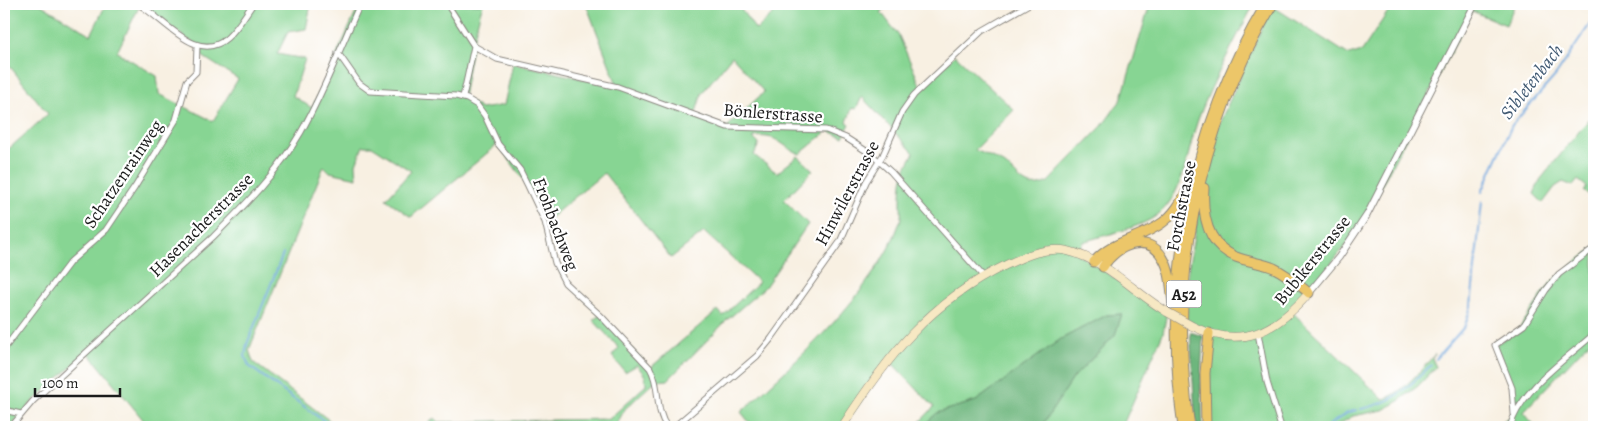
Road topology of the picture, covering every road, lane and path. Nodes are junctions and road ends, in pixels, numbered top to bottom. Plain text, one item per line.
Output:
1 (138, 4) edge
2 (254, 4) edge
3 (360, 4) edge
4 (448, 4) edge
5 (1029, 4) edge
6 (1266, 4) edge
7 (1273, 4) edge
8 (1476, 4) edge
9 (197, 46) junction
10 (474, 46) junction
11 (338, 52) junction
12 (462, 97) junction
13 (879, 161) junction
14 (1205, 162) junction
15 (1196, 175) junction
16 (1594, 248) edge
17 (1094, 262) junction
18 (1103, 267) junction
19 (983, 276) junction
20 (1309, 293) junction
21 (1176, 329) junction
22 (1209, 333) junction
23 (1258, 333) junction
24 (1594, 334) edge
25 (4, 349) edge
26 (4, 410) edge
27 (21, 414) junction
28 (1514, 414) junction
29 (11, 427) edge
30 (667, 427) edge
31 (674, 427) edge
32 (842, 427) edge
33 (1183, 427) edge
34 (1190, 427) edge
35 (1206, 427) edge
36 (1280, 427) edge
37 (1510, 427) edge

1 - 9 street
2 - 9 street
3 - 11 street, Hasenacherstrasse
4 - 10 street, Bönlerstrasse
5 - 13 street, Hinwilerstrasse
6 - 15 highway, Forchstrasse / A52
7 - 14 highway, Forchstrasse / A52
8 - 20 street, Bubikerstrasse
9 - 25 street, Schatzenrainweg
10 - 12 street
10 - 13 street, Bönlerstrasse
11 - 12 street
11 - 27 street, Hasenacherstrasse
12 - 30 street, Frohbachweg
13 - 19 street, Bönlerstrasse
13 - 31 street, Hinwilerstrasse
14 - 20 highway
14 - 34 highway, Forchstrasse / A52
15 - 17 highway
15 - 21 highway, Forchstrasse / A52
16 - 28 street
17 - 18 main road, Bubikerstrasse
17 - 19 main road, Bubikerstrasse
18 - 21 highway
18 - 22 main road, Bubikerstrasse, bridge
19 - 32 main road, Bubikerstrasse
20 - 23 main road, Bubikerstrasse
21 - 33 highway, Forchstrasse / A52
22 - 23 main road, Bubikerstrasse
22 - 35 highway
23 - 36 street
24 - 28 street
26 - 27 street
27 - 29 street, Hasenacherstrasse
28 - 37 street

